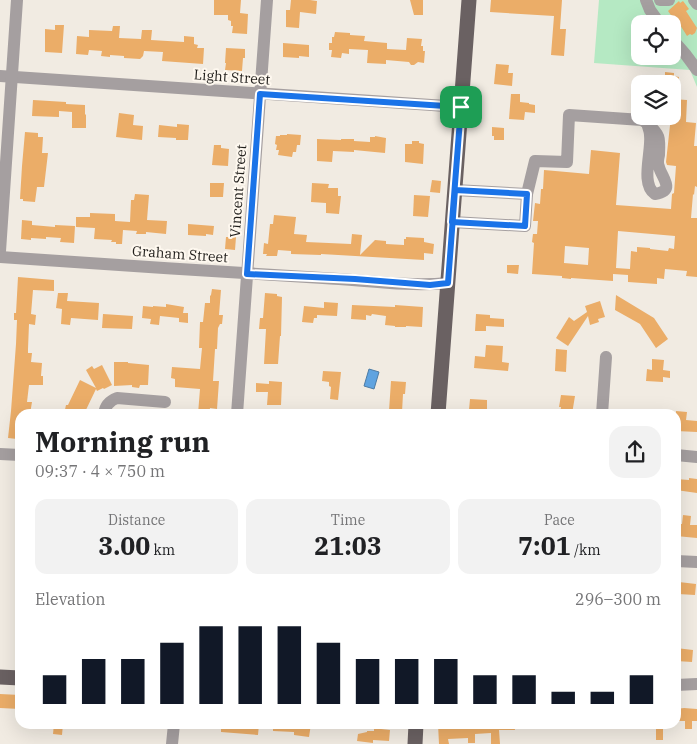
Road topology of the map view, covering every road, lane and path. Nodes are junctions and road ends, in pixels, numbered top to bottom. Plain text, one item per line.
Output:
1 (17, 0) edge
2 (267, 0) edge
3 (469, 0) edge
4 (646, 0) edge
5 (660, 0) edge
6 (669, 0) edge
7 (694, 0) edge
8 (697, 4) edge
9 (654, 15) edge
10 (681, 50) edge
11 (697, 70) edge
12 (6, 76) edge
13 (260, 94) junction
14 (461, 107) junction
15 (631, 119) edge
16 (647, 123) joint
17 (455, 190) junction
18 (527, 194) junction
19 (452, 222) junction
20 (0, 251) edge
21 (0, 257) edge
22 (247, 274) junction
23 (448, 283) junction
24 (606, 357) dead end
25 (165, 402) dead end
26 (105, 409) edge
27 (237, 409) edge
28 (438, 409) edge
29 (602, 409) edge
30 (0, 454) edge
31 (681, 455) edge
32 (15, 456) edge
33 (697, 457) edge
34 (681, 561) edge
35 (697, 562) edge
36 (0, 677) edge
37 (15, 678) edge
38 (697, 684) edge
39 (681, 685) edge
40 (174, 729) edge
41 (416, 729) edge
42 (172, 744) edge
43 (415, 744) edge

1 - 12 street
2 - 13 street, Vincent Street
3 - 14 main road
4 - 9 street
5 - 6 street
7 - 8 street
10 - 11 street
12 - 13 street, Light Street
12 - 20 street
13 - 14 street, Light Street
13 - 22 street, Vincent Street
14 - 17 main road
15 - 18 street
16 - 16 street
17 - 18 street
17 - 19 main road
18 - 19 street
19 - 23 main road
21 - 22 street, Graham Street
22 - 23 street, Graham Street
22 - 27 street, Vincent Street
23 - 28 main road
24 - 29 street
25 - 26 street
30 - 32 street
31 - 33 street
34 - 35 street
36 - 37 main road
38 - 39 street
40 - 42 street
41 - 43 main road

